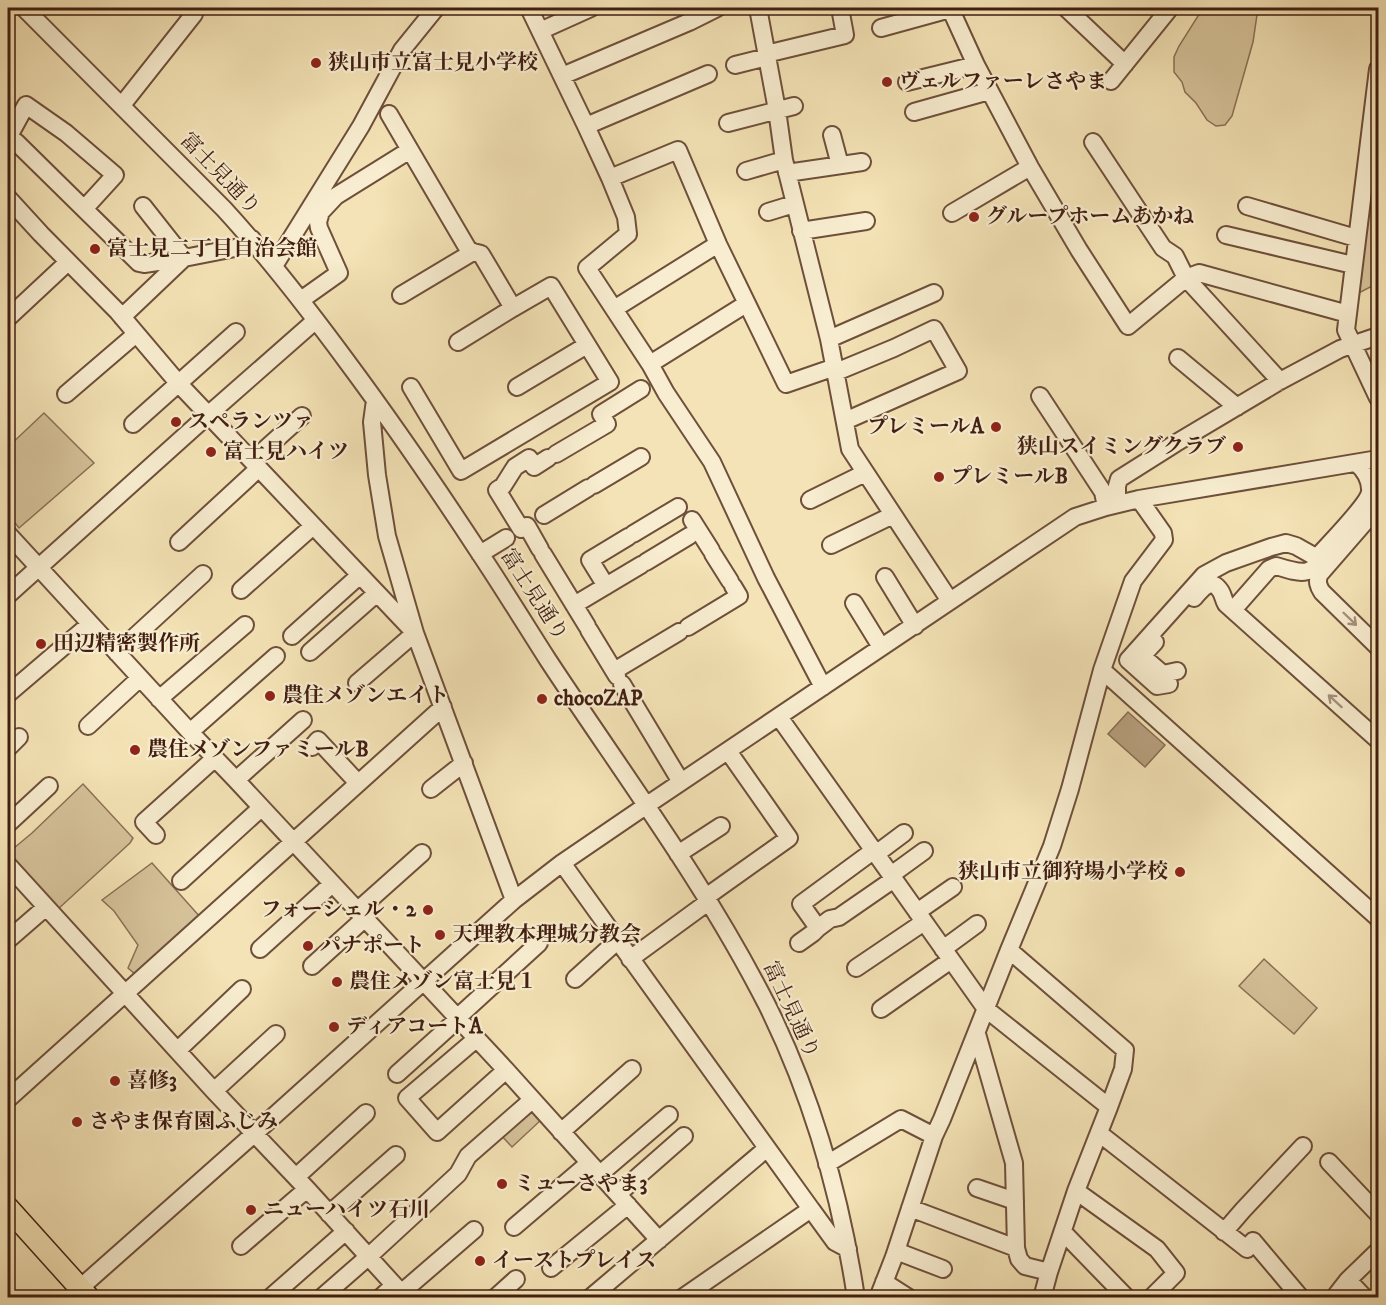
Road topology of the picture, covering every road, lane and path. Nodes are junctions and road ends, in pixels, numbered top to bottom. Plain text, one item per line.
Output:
1 (24, 8) edge
2 (436, 8) edge
3 (529, 8) edge
4 (591, 8) edge
5 (717, 8) edge
6 (758, 8) edge
7 (840, 8) edge
8 (950, 8) edge
9 (1066, 8) edge
10 (1170, 8) edge
11 (194, 14) dead end
12 (881, 28) dead end
13 (540, 31) junction
14 (767, 56) junction
15 (976, 64) junction
16 (1125, 64) junction
17 (735, 65) dead end
18 (1378, 69) edge
19 (708, 74) dead end
20 (562, 76) junction
21 (1111, 81) dead end
22 (907, 82) dead end
23 (989, 91) junction
24 (122, 105) junction
25 (794, 106) dead end
26 (1376, 107) edge
27 (777, 110) junction
28 (914, 112) dead end
29 (388, 114) dead end
30 (728, 123) dead end
31 (586, 126) junction
32 (832, 135) dead end
33 (8, 139) edge
34 (1093, 142) dead end
35 (410, 150) junction
36 (862, 162) dead end
37 (840, 165) junction
38 (785, 166) junction
39 (1030, 167) junction
40 (746, 171) dead end
41 (610, 178) junction
42 (8, 198) edge
43 (794, 204) junction
44 (143, 206) dead end
45 (1247, 207) dead end
46 (84, 208) junction
47 (768, 212) dead end
48 (952, 213) dead end
49 (866, 221) dead end
50 (801, 231) junction
51 (1226, 235) dead end
52 (1356, 238) junction
53 (252, 239) junction
54 (718, 243) junction
55 (473, 252) junction
56 (184, 258) junction
57 (68, 262) junction
58 (1353, 265) junction
59 (274, 266) junction
60 (1186, 278) junction
61 (934, 293) dead end
62 (401, 296) dead end
63 (301, 300) junction
64 (746, 304) junction
65 (513, 308) junction
66 (614, 309) junction
67 (1348, 314) junction
68 (122, 317) junction
69 (8, 318) edge
70 (316, 320) junction
71 (236, 333) dead end
72 (136, 334) junction
73 (1378, 336) edge
74 (830, 339) junction
75 (458, 342) dead end
76 (1353, 344) junction
77 (587, 345) junction
78 (1178, 358) dead end
79 (650, 364) junction
80 (836, 369) junction
81 (1280, 381) junction
82 (179, 384) junction
83 (411, 387) dead end
84 (518, 387) dead end
85 (641, 389) dead end
86 (66, 394) dead end
87 (1040, 396) dead end
88 (1378, 398) edge
89 (375, 400) junction
90 (1237, 407) junction
91 (208, 415) junction
92 (302, 416) dead end
93 (845, 421) junction
94 (133, 424) dead end
95 (641, 457) dead end
96 (1378, 459) edge
97 (1356, 463) junction
98 (255, 465) junction
99 (865, 473) junction
100 (1139, 499) junction
101 (810, 500) dead end
102 (1111, 505) junction
103 (678, 507) dead end
104 (1378, 507) edge
105 (893, 515) junction
106 (313, 525) junction
107 (525, 527) junction
108 (8, 534) edge
109 (179, 542) dead end
110 (831, 545) dead end
111 (1322, 552) junction
112 (480, 554) junction
113 (1234, 560) junction
114 (1276, 566) junction
115 (38, 568) junction
116 (202, 574) dead end
117 (360, 575) junction
118 (885, 577) dead end
119 (1204, 581) junction
120 (606, 586) junction
121 (241, 590) dead end
122 (377, 593) junction
123 (8, 595) edge
124 (950, 601) junction
125 (854, 603) dead end
126 (574, 605) junction
127 (1231, 608) junction
128 (90, 624) junction
129 (245, 625) dead end
130 (915, 626) junction
131 (415, 633) junction
132 (292, 636) dead end
133 (1147, 637) junction
134 (1378, 647) edge
135 (881, 648) junction
136 (310, 652) dead end
137 (117, 653) junction
138 (276, 656) dead end
139 (1102, 670) junction
140 (618, 677) junction
141 (140, 678) junction
142 (1173, 678) dead end
143 (357, 683) dead end
144 (823, 687) junction
145 (8, 694) edge
146 (159, 699) junction
147 (443, 706) junction
148 (779, 717) junction
149 (303, 720) dead end
150 (88, 726) dead end
151 (190, 732) junction
152 (1378, 740) edge
153 (312, 747) dead end
154 (728, 751) junction
155 (215, 758) junction
156 (464, 763) junction
157 (236, 780) junction
158 (681, 782) junction
159 (358, 783) junction
160 (49, 786) dead end
161 (431, 789) dead end
162 (647, 805) junction
163 (261, 808) junction
164 (8, 824) edge
165 (721, 826) dead end
166 (904, 833) dead end
167 (156, 835) dead end
168 (293, 842) junction
169 (924, 851) dead end
170 (422, 853) dead end
171 (874, 853) junction
172 (678, 854) junction
173 (562, 863) junction
174 (8, 865) edge
175 (892, 877) junction
176 (181, 881) dead end
177 (332, 884) junction
178 (953, 887) dead end
179 (514, 900) junction
180 (707, 900) junction
181 (46, 907) junction
182 (361, 915) junction
183 (920, 917) junction
184 (1378, 918) edge
185 (977, 924) dead end
186 (818, 928) junction
187 (8, 940) edge
188 (617, 941) junction
189 (539, 943) dead end
190 (799, 943) dead end
191 (260, 949) dead end
192 (1009, 950) junction
193 (947, 954) junction
194 (630, 959) junction
195 (312, 966) dead end
196 (856, 968) dead end
197 (575, 978) dead end
198 (423, 981) junction
199 (242, 989) dead end
200 (125, 993) junction
201 (881, 1009) dead end
202 (986, 1009) junction
203 (458, 1019) junction
204 (276, 1034) dead end
205 (977, 1034) junction
206 (476, 1039) junction
207 (178, 1050) junction
208 (632, 1069) dead end
209 (506, 1070) junction
210 (397, 1074) dead end
211 (214, 1091) junction
212 (8, 1099) edge
213 (532, 1100) junction
214 (1109, 1107) junction
215 (366, 1113) dead end
216 (669, 1115) dead end
217 (561, 1132) junction
218 (255, 1133) junction
219 (1099, 1135) junction
220 (684, 1136) dead end
221 (934, 1136) junction
222 (1303, 1146) dead end
223 (766, 1149) junction
224 (396, 1155) dead end
225 (1329, 1162) dead end
226 (827, 1164) junction
227 (595, 1168) junction
228 (302, 1183) junction
229 (977, 1188) dead end
230 (1076, 1191) junction
231 (623, 1199) junction
232 (1015, 1201) junction
233 (8, 1208) edge
234 (910, 1208) junction
235 (811, 1209) junction
236 (329, 1214) junction
237 (1378, 1214) edge
238 (514, 1227) dead end
239 (474, 1230) dead end
240 (346, 1231) junction
241 (1063, 1232) junction
242 (1224, 1232) junction
243 (659, 1240) junction
244 (241, 1246) dead end
245 (1016, 1248) junction
246 (848, 1249) junction
247 (896, 1251) junction
248 (1378, 1251) edge
249 (368, 1257) junction
250 (552, 1268) dead end
251 (943, 1269) dead end
252 (1049, 1272) junction
253 (516, 1279) dead end
254 (1348, 1280) junction
255 (881, 1290) edge
256 (400, 1292) edge
257 (85, 1293) edge
258 (273, 1298) edge
259 (321, 1298) edge
260 (380, 1298) edge
261 (495, 1298) edge
262 (590, 1298) edge
263 (682, 1298) edge
264 (856, 1298) edge
265 (909, 1298) edge
266 (1042, 1298) edge
267 (1127, 1298) edge
268 (1151, 1298) edge
269 (1301, 1298) edge
270 (1334, 1298) edge
271 (1365, 1298) edge

1 - 24 street, 富士見通り
2 - 59 street
3 - 13 street
4 - 13 street
5 - 20 street
6 - 14 street
7 - 14 street
8 - 12 street
8 - 15 street
9 - 16 street
10 - 16 street
11 - 24 street
13 - 20 street
14 - 17 street
14 - 27 street
15 - 22 street
15 - 23 street
16 - 21 street
18 - 26 street
19 - 31 street
20 - 31 street
23 - 28 street
23 - 39 street
24 - 53 street, 富士見通り
25 - 27 street
26 - 52 street
27 - 30 street
27 - 38 street
29 - 35 street
31 - 41 street
32 - 37 street
33 - 46 street
33 - 46 street
34 - 60 street
35 - 55 street
35 - 63 street
36 - 37 street
37 - 38 street
38 - 40 street
38 - 43 street
39 - 48 street
39 - 60 street
41 - 54 street
41 - 66 street
42 - 57 street
43 - 47 street
43 - 50 street
44 - 56 street
45 - 52 street
46 - 56 street
49 - 50 street
50 - 74 street
51 - 58 street
52 - 58 street
53 - 56 street
53 - 59 street, 富士見通り
54 - 64 street
54 - 66 street
55 - 62 street
55 - 65 street
56 - 68 street
57 - 68 street
57 - 69 street
58 - 67 street
59 - 63 street, 富士見通り
60 - 67 street
60 - 81 street
61 - 74 street
63 - 70 street, 富士見通り
64 - 79 street
64 - 80 street
65 - 75 street
65 - 77 street
66 - 79 street
67 - 76 street
68 - 72 street
70 - 89 street, 富士見通り
70 - 91 street
71 - 82 street
72 - 82 street
72 - 86 street
73 - 76 street
74 - 80 street
76 - 81 street
76 - 88 street
77 - 83 street
77 - 84 street
78 - 90 street
79 - 144 street
80 - 93 street
80 - 93 street
81 - 90 street
82 - 91 street
82 - 94 street
85 - 107 street
87 - 102 street
89 - 112 street, 富士見通り
89 - 131 street
90 - 102 street
91 - 98 street
91 - 115 street
92 - 98 street
93 - 99 street
95 - 107 street
96 - 97 street
96 - 114 street
97 - 100 street
97 - 111 street
98 - 106 street
98 - 109 street
99 - 101 street
99 - 105 street
100 - 102 street
100 - 139 street
102 - 124 street
103 - 120 street
104 -> 134 street
105 - 110 street
105 - 124 street
106 - 117 street
106 - 121 street
107 - 112 street
107 - 126 street
108 - 115 street
111 - 113 street
111 - 133 street
112 - 162 street, 富士見通り
113 - 114 street
113 - 119 street
113 - 127 street
114 - 127 street
115 - 123 street
115 - 128 street
116 - 137 street
117 - 122 street
117 - 132 street
118 - 130 street
119 - 127 street
119 - 133 street
120 - 126 street
120 - 140 street
122 - 131 street
122 - 136 street
124 - 130 street
125 - 135 street
126 - 140 street
152 -> 127 street
128 - 137 street
128 - 145 street
129 - 146 street
130 - 135 street
131 - 143 street
131 - 147 street
133 - 142 street
135 - 144 street
137 - 141 street
138 - 151 street
139 - 184 street
139 - 192 street
140 - 158 street
141 - 146 street
141 - 150 street
144 - 148 street
146 - 151 street
147 - 156 street
147 - 159 street
148 - 154 street
148 - 171 street
149 - 157 street
151 - 155 street
153 - 159 street
154 - 158 street
154 - 180 street
155 - 157 street
155 - 167 street
156 - 161 street
156 - 179 street
157 - 163 street
158 - 162 street
159 - 168 street
160 - 164 street
162 - 172 street, 富士見通り
162 - 173 street
163 - 168 street
163 - 176 street
165 - 172 street
166 - 171 street
168 - 177 street
168 - 200 street
169 - 175 street
170 - 182 street
171 - 175 street
171 - 186 street
172 - 180 street, 富士見通り
173 - 179 street
173 - 188 street
174 - 181 street
175 - 183 street
175 - 186 street
177 - 182 street
177 - 191 street
178 - 183 street
179 - 198 street
180 - 194 street
180 - 226 street, 富士見通り
181 - 187 street
181 - 200 street
182 - 195 street
182 - 198 street
183 - 193 street
183 - 196 street
185 - 193 street
186 - 190 street
188 - 194 street
188 - 197 street
189 - 203 street
192 - 202 street
192 - 214 street
193 - 201 street
193 - 202 street
194 - 223 street
198 - 203 street
198 - 218 street
199 - 207 street
200 - 207 street
200 - 212 street
202 - 205 street
202 - 214 street
203 - 206 street
203 - 210 street
204 - 211 street
205 - 221 street
205 - 232 street
206 - 209 street
206 - 209 street
207 - 211 street
208 - 217 street
209 - 213 street
211 - 218 street
213 - 217 street
213 - 249 street
214 - 219 street
215 - 228 street
216 - 227 street
217 - 227 street
218 - 228 street
218 - 257 street
219 - 230 street
219 - 242 street
220 - 231 street
221 - 226 street
221 - 234 street
222 - 242 street
223 - 235 street
223 - 243 street
224 - 236 street
225 - 237 street
226 - 246 street, 富士見通り
227 - 231 street
227 - 238 street
228 - 236 street
228 - 244 street
229 - 232 street
230 - 241 street
230 - 268 street
231 - 243 street
231 - 250 street
232 - 245 street
233 - 257 main road
234 - 245 street
234 - 247 street
235 - 246 street
235 - 263 street
236 - 240 street
239 - 256 street
240 - 249 street
240 - 258 street
241 - 252 street
241 - 267 street
242 - 269 street
243 - 262 street
245 - 252 street
246 - 264 street, 富士見通り
247 - 251 street
247 - 255 street
248 - 254 street
249 - 256 street
249 - 259 street
252 - 266 street
253 - 261 street
254 - 270 street
254 - 271 street
255 - 265 street
256 - 260 street

